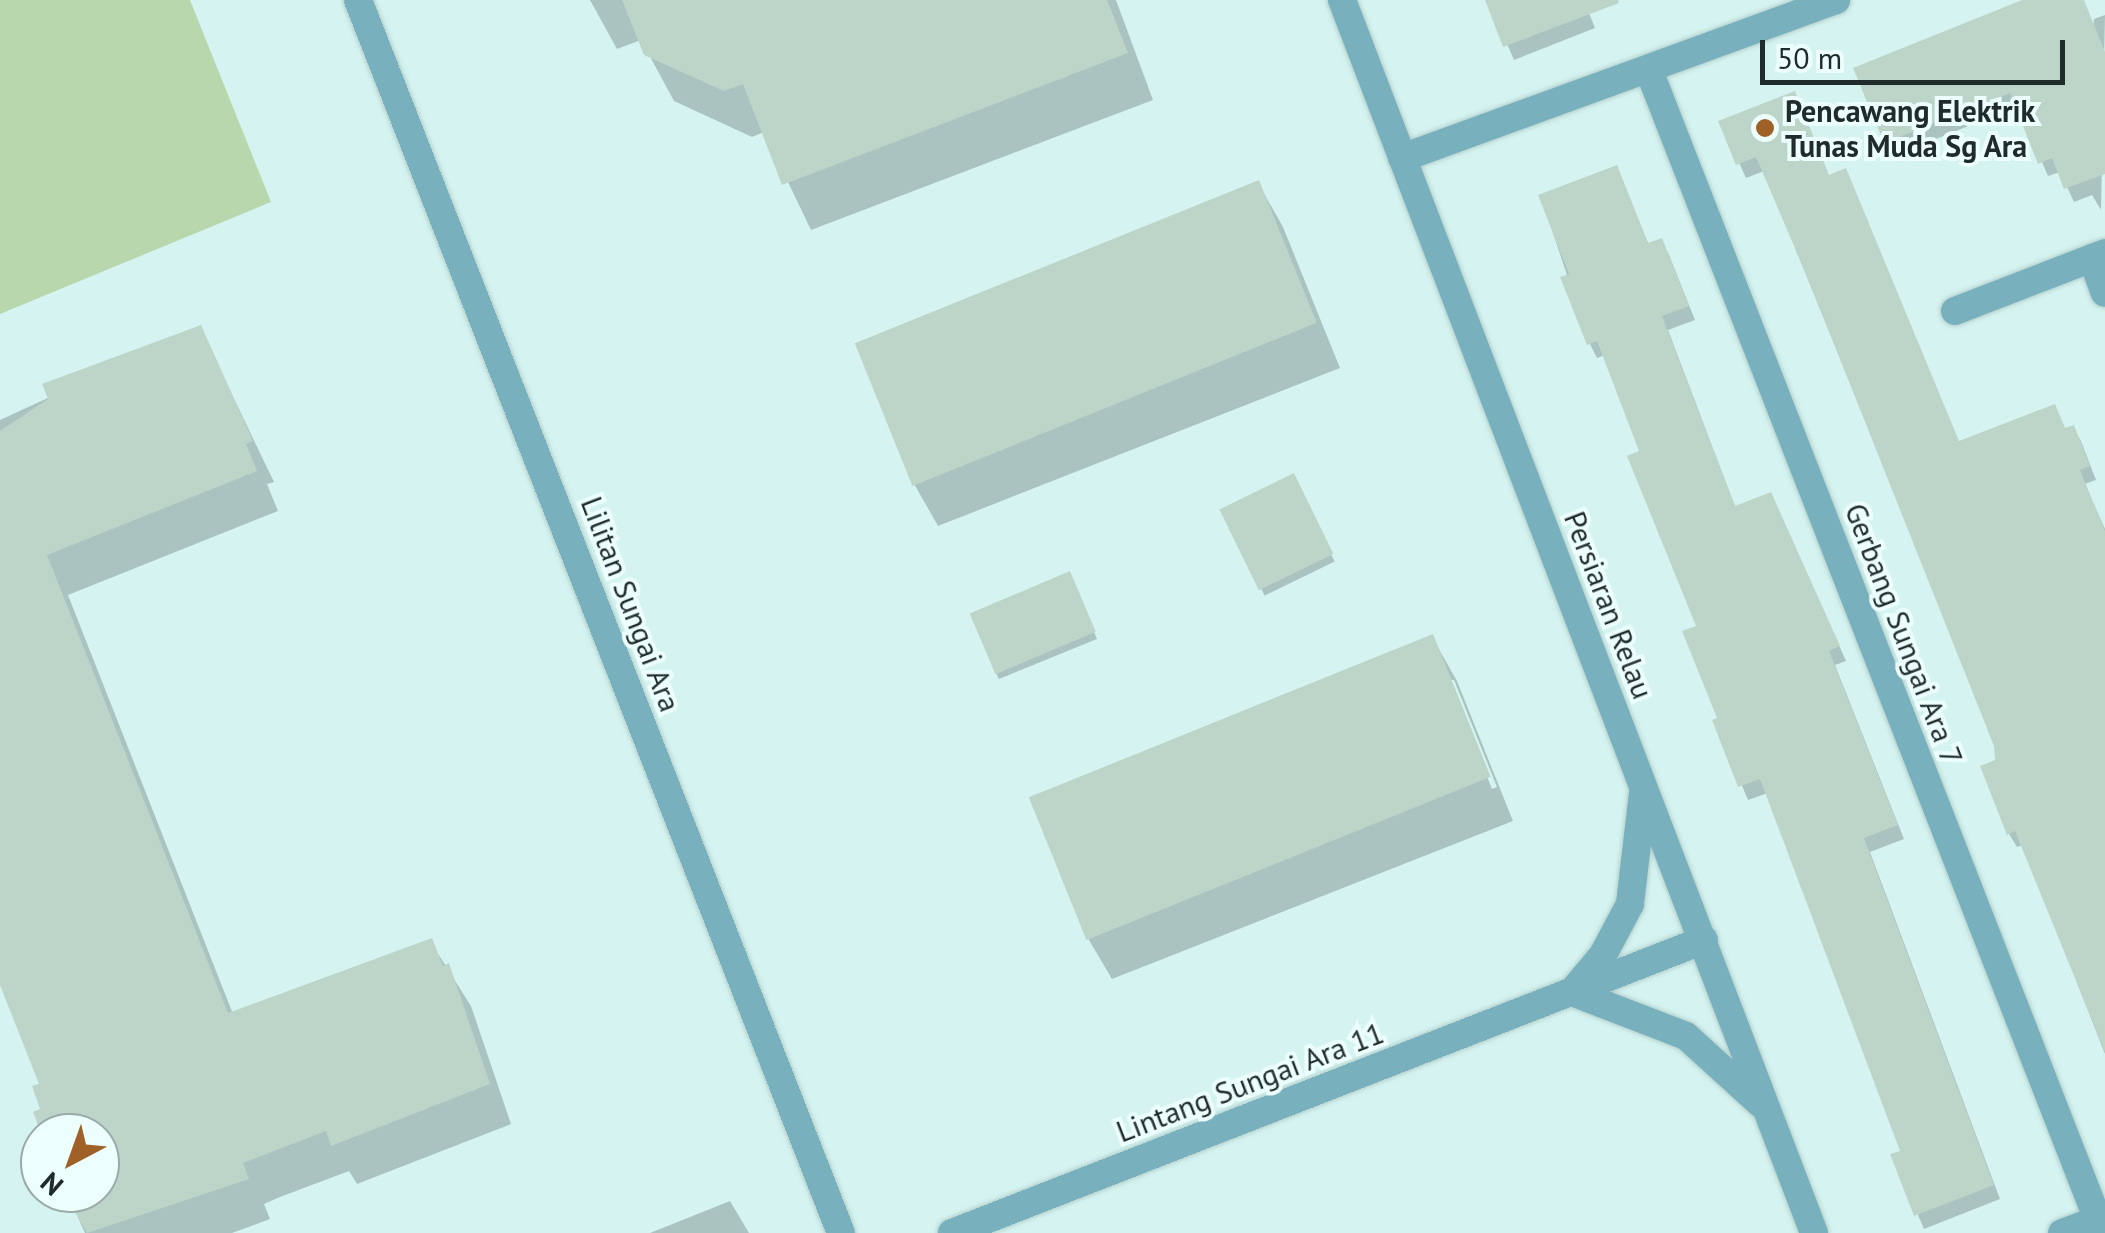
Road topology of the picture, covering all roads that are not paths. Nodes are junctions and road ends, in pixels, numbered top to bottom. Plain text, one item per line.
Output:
1 (358, 0) edge
2 (1342, 0) edge
3 (1836, 0) edge
4 (1650, 72) junction
5 (1402, 158) junction
6 (2098, 255) edge
7 (2105, 293) edge
8 (1954, 311) dead end
9 (1643, 783) junction
10 (1704, 940) junction
11 (1572, 992) junction
12 (1770, 1112) junction
13 (2102, 1223) edge
14 (841, 1233) edge
15 (952, 1233) edge
16 (1814, 1233) edge
17 (2062, 1233) edge

1 - 14 street, Lilitan Sungai Ara
2 - 5 street, Persiaran Relau
3 - 4 street
4 - 5 street
4 - 13 street, Gerbang Sungai Ara 7
5 - 9 street, Persiaran Relau
6 - 7 street
6 - 8 street
9 - 10 street, Persiaran Relau
9 - 11 street, Lintang Sungai Ara 11
10 - 11 street, Lintang Sungai Ara 11
10 - 12 street, Persiaran Relau
11 - 12 street
11 - 15 street, Lintang Sungai Ara 11
12 - 16 street, Persiaran Relau
13 - 17 street

